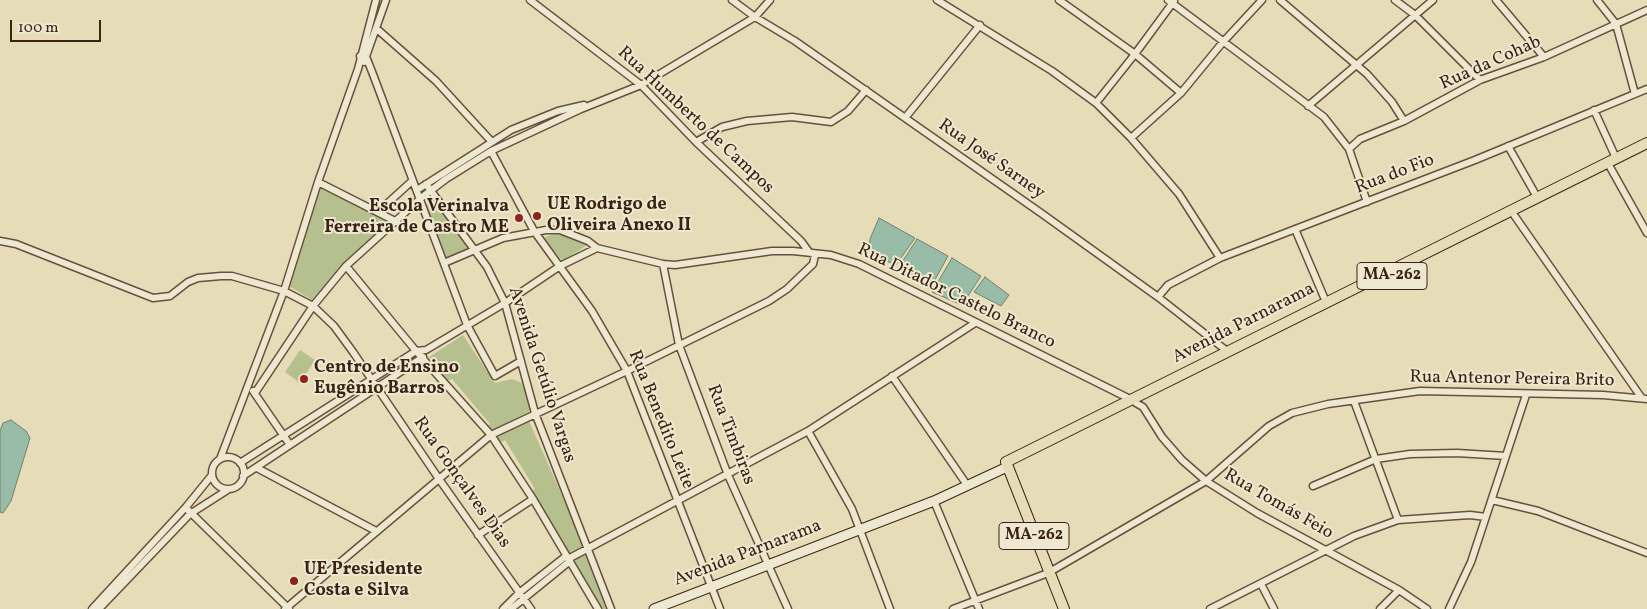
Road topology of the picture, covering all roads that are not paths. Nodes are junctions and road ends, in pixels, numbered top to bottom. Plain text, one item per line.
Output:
1 (376, 0) edge
2 (386, 0) edge
3 (530, 0) edge
4 (732, 0) edge
5 (770, 0) edge
6 (937, 0) edge
7 (1059, 0) edge
8 (1262, 0) edge
9 (1280, 0) edge
10 (1395, 0) edge
11 (1433, 0) edge
12 (1496, 0) edge
13 (1597, 0) edge
14 (1172, 1) edge
15 (1647, 10) edge
16 (1415, 15) junction
17 (755, 17) junction
18 (1616, 24) junction
19 (980, 25) junction
20 (378, 29) junction
21 (1223, 42) junction
22 (1136, 54) junction
23 (1544, 57) junction
24 (363, 58) junction
25 (1356, 65) junction
26 (1480, 80) junction
27 (641, 85) junction
28 (1647, 89) edge
29 (866, 90) junction
30 (1180, 93) junction
31 (1635, 94) junction
32 (1096, 103) junction
33 (592, 104) junction
34 (1308, 106) junction
35 (1594, 110) junction
36 (905, 118) junction
37 (1404, 121) junction
38 (1131, 138) junction
39 (491, 141) junction
40 (696, 142) junction
41 (1647, 143) edge
42 (1508, 146) junction
43 (1647, 148) edge
44 (1349, 149) junction
45 (491, 151) junction
46 (1616, 158) junction
47 (1610, 167) junction
48 (412, 181) junction
49 (318, 182) junction
50 (426, 184) junction
51 (417, 190) junction
52 (431, 191) junction
53 (1537, 197) junction
54 (421, 198) junction
55 (1367, 202) junction
56 (379, 211) junction
57 (1512, 212) junction
58 (397, 222) junction
59 (1295, 229) junction
60 (534, 231) junction
61 (1647, 233) edge
62 (0, 241) edge
63 (597, 248) junction
64 (475, 249) junction
65 (812, 254) junction
66 (1220, 258) junction
67 (444, 263) junction
68 (663, 264) junction
69 (346, 266) junction
70 (560, 266) junction
71 (284, 291) junction
72 (1158, 296) junction
73 (505, 303) junction
74 (1327, 304) junction
75 (314, 306) junction
76 (975, 322) junction
77 (467, 325) junction
78 (679, 345) junction
79 (426, 350) junction
80 (416, 351) junction
81 (1229, 353) junction
82 (423, 358) junction
83 (520, 361) junction
84 (627, 371) junction
85 (892, 376) junction
86 (372, 378) junction
87 (248, 384) junction
88 (378, 387) junction
89 (255, 393) junction
90 (1526, 395) junction
91 (1644, 398) edge
92 (1354, 401) junction
93 (1129, 403) junction
94 (535, 413) junction
95 (808, 431) junction
96 (491, 435) junction
97 (284, 436) junction
98 (290, 445) junction
99 (1506, 456) junction
100 (220, 459) junction
101 (1376, 460) junction
102 (240, 463) junction
103 (1007, 465) junction
104 (257, 468) junction
105 (212, 475) junction
106 (728, 475) junction
107 (243, 476) junction
108 (439, 479) junction
109 (1206, 481) junction
110 (966, 484) junction
111 (1313, 486) dead end
112 (229, 489) junction
113 (533, 499) junction
114 (933, 499) junction
115 (1492, 500) junction
116 (677, 502) junction
117 (186, 508) junction
118 (190, 514) junction
119 (1486, 517) junction
120 (1398, 520) junction
121 (858, 529) junction
122 (376, 531) junction
123 (478, 535) junction
124 (587, 547) junction
125 (1326, 551) junction
126 (1647, 553) edge
127 (568, 559) junction
128 (767, 564) junction
129 (1048, 573) junction
130 (1261, 584) junction
131 (710, 586) junction
132 (1399, 590) junction
133 (521, 595) junction
134 (975, 600) junction
135 (287, 608) edge
136 (92, 609) edge
137 (99, 609) edge
138 (503, 609) edge
139 (511, 609) edge
140 (531, 609) edge
141 (598, 609) edge
142 (612, 609) edge
143 (654, 609) edge
144 (720, 609) edge
145 (788, 609) edge
146 (890, 609) edge
147 (953, 609) edge
148 (979, 609) edge
149 (1064, 609) edge
150 (1210, 609) edge
151 (1274, 609) edge
152 (1380, 609) edge
153 (1427, 609) edge
154 (1449, 609) edge

1 - 24 street
2 - 20 street
3 - 27 street, Rua Humberto de Campos
4 - 17 street, Rua José Sarney
5 - 17 street
6 - 19 street
7 - 22 street
8 - 21 street
9 - 25 street
10 - 16 street
11 - 16 street
12 - 23 street
13 - 18 street
14 - 21 street
14 - 22 street
15 - 18 street, Rua da Cohab
16 - 25 street
16 - 26 street
17 - 27 street
17 - 29 street, Rua José Sarney
18 - 23 street, Rua da Cohab
18 - 31 street
19 - 32 street
19 - 36 street
20 - 24 street
20 - 39 street
21 - 30 street
21 - 34 street
22 - 30 street
22 - 32 street
23 - 26 street, Rua da Cohab
24 - 48 street
24 - 49 street
25 - 34 street
25 - 37 street
26 - 37 street, Rua da Cohab
27 - 33 street
27 - 40 street, Rua Humberto de Campos
28 - 31 street, Rua do Fio
29 - 36 street, Rua José Sarney
29 - 40 street
30 - 38 street
31 - 35 street, Rua do Fio
32 - 38 street
33 - 39 street
33 - 45 street
34 - 44 street
35 - 42 street, Rua do Fio
35 - 46 street
36 - 72 street, Rua José Sarney
37 - 44 street, Rua da Cohab
38 - 66 street
39 - 50 street
40 - 65 street, Rua Humberto de Campos
41 - 46 main road, Avenida Parnarama / MA-262
42 - 53 street
42 - 55 street, Rua do Fio
43 - 47 main road, Avenida Parnarama / MA-262
44 - 55 street
45 - 52 street
45 - 60 street, Rua Benedito Leite
46 - 53 main road, Avenida Parnarama / MA-262
47 - 57 main road, Avenida Parnarama / MA-262
47 - 61 street
48 - 51 street
48 - 56 street
49 - 56 street
49 - 71 street
50 - 51 street
50 - 52 street, Avenida Getúlio Vargas
51 - 54 street
52 - 54 street
52 - 64 street, Avenida Getúlio Vargas
53 - 57 main road, Avenida Parnarama / MA-262
54 - 58 street
54 - 67 street
55 - 59 street, Rua do Fio
56 - 58 street
57 - 74 main road, Avenida Parnarama / MA-262
57 - 91 street
58 - 69 street
59 - 66 street, Rua do Fio
59 - 74 street
60 - 63 street, Rua Ditador Castelo Branco
60 - 64 street, Rua Ditador Castelo Branco
60 - 70 street, Rua Benedito Leite
62 - 71 street, Rua Gonçalves Dias
63 - 68 street, Rua Ditador Castelo Branco
63 - 70 street
64 - 67 street, Rua Ditador Castelo Branco
64 - 73 street, Avenida Getúlio Vargas
65 - 68 street, Rua Ditador Castelo Branco
65 - 76 street, Rua Ditador Castelo Branco
65 - 78 street
66 - 72 street, Rua do Fio
67 - 77 street
68 - 78 street, Rua Timbiras
69 - 75 street
69 - 80 street
70 - 73 street
70 - 84 street, Rua Benedito Leite
71 - 75 street, Rua Gonçalves Dias
71 - 87 street
72 - 81 street, Rua José Sarney
73 - 77 street
73 - 83 street, Avenida Getúlio Vargas
74 - 81 main road, Avenida Parnarama / MA-262
75 - 86 street, Rua Gonçalves Dias
75 - 89 street
76 - 85 street
76 - 93 street, Rua Ditador Castelo Branco
77 - 79 street
77 - 83 street
78 - 84 street
78 - 106 street, Rua Timbiras
79 - 80 street
79 - 82 street
80 - 82 street
80 - 86 street
81 - 93 main road, Avenida Parnarama / MA-262
82 - 88 street
82 - 96 street
83 - 94 street, Avenida Getúlio Vargas
84 - 94 street
84 - 116 street, Rua Benedito Leite
85 - 95 street
85 - 110 street
86 - 88 street, Rua Gonçalves Dias
86 - 97 street
87 - 89 street
87 - 100 street
88 - 98 street
88 - 108 street, Rua Gonçalves Dias
89 - 97 street
90 - 91 street, Rua Antenor Pereira Brito
90 - 92 street, Rua Antenor Pereira Brito
90 - 99 street
92 - 101 street
92 - 109 street, Rua Antenor Pereira Brito
93 - 103 main road, Avenida Parnarama / MA-262
93 - 109 street, Rua Tomás Feio
94 - 96 street
94 - 124 street, Avenida Getúlio Vargas
95 - 106 street
95 - 121 street
96 - 108 street
96 - 113 street
97 - 98 street
97 - 102 street
98 - 104 street
99 - 101 street
99 - 115 street
100 - 102 street
100 - 105 street
101 - 111 street
101 - 120 street
102 - 107 street
103 - 110 street, Avenida Parnarama / MA-262
103 - 129 main road, MA-262
104 - 107 street
104 - 122 street
105 - 112 street
105 - 117 street
106 - 116 street
106 - 128 street, Rua Timbiras
107 - 112 street
108 - 122 street
108 - 123 street, Rua Gonçalves Dias
109 - 125 street, Rua Tomás Feio
109 - 129 street, Rua Antenor Pereira Brito
110 - 114 street, Avenida Parnarama / MA-262
112 - 118 street
113 - 123 street
113 - 127 street
114 - 121 street, Avenida Parnarama / MA-262
114 - 134 street
115 - 119 street
115 - 126 street
116 - 124 street
116 - 131 street, Rua Benedito Leite
117 - 118 street
117 - 136 street
118 - 135 street
118 - 137 street
119 - 120 street
119 - 154 street
120 - 125 street
121 - 128 street, Avenida Parnarama / MA-262
121 - 146 street
122 - 135 street
123 - 133 street, Rua Gonçalves Dias
124 - 127 street
124 - 142 street, Avenida Getúlio Vargas
125 - 130 street
125 - 132 street, Rua Tomás Feio
127 - 133 street
127 - 141 street
128 - 131 street, Avenida Parnarama / MA-262
128 - 145 street, Rua Timbiras
129 - 134 street, Rua Antenor Pereira Brito
129 - 149 main road, MA-262
130 - 150 street
130 - 151 street
131 - 143 street, Avenida Parnarama / MA-262
131 - 144 street, Rua Benedito Leite
132 - 152 street
132 - 153 street, Rua Tomás Feio
133 - 138 street
133 - 139 street
133 - 140 street, Rua Gonçalves Dias
134 - 147 street, Rua Antenor Pereira Brito
134 - 148 street

